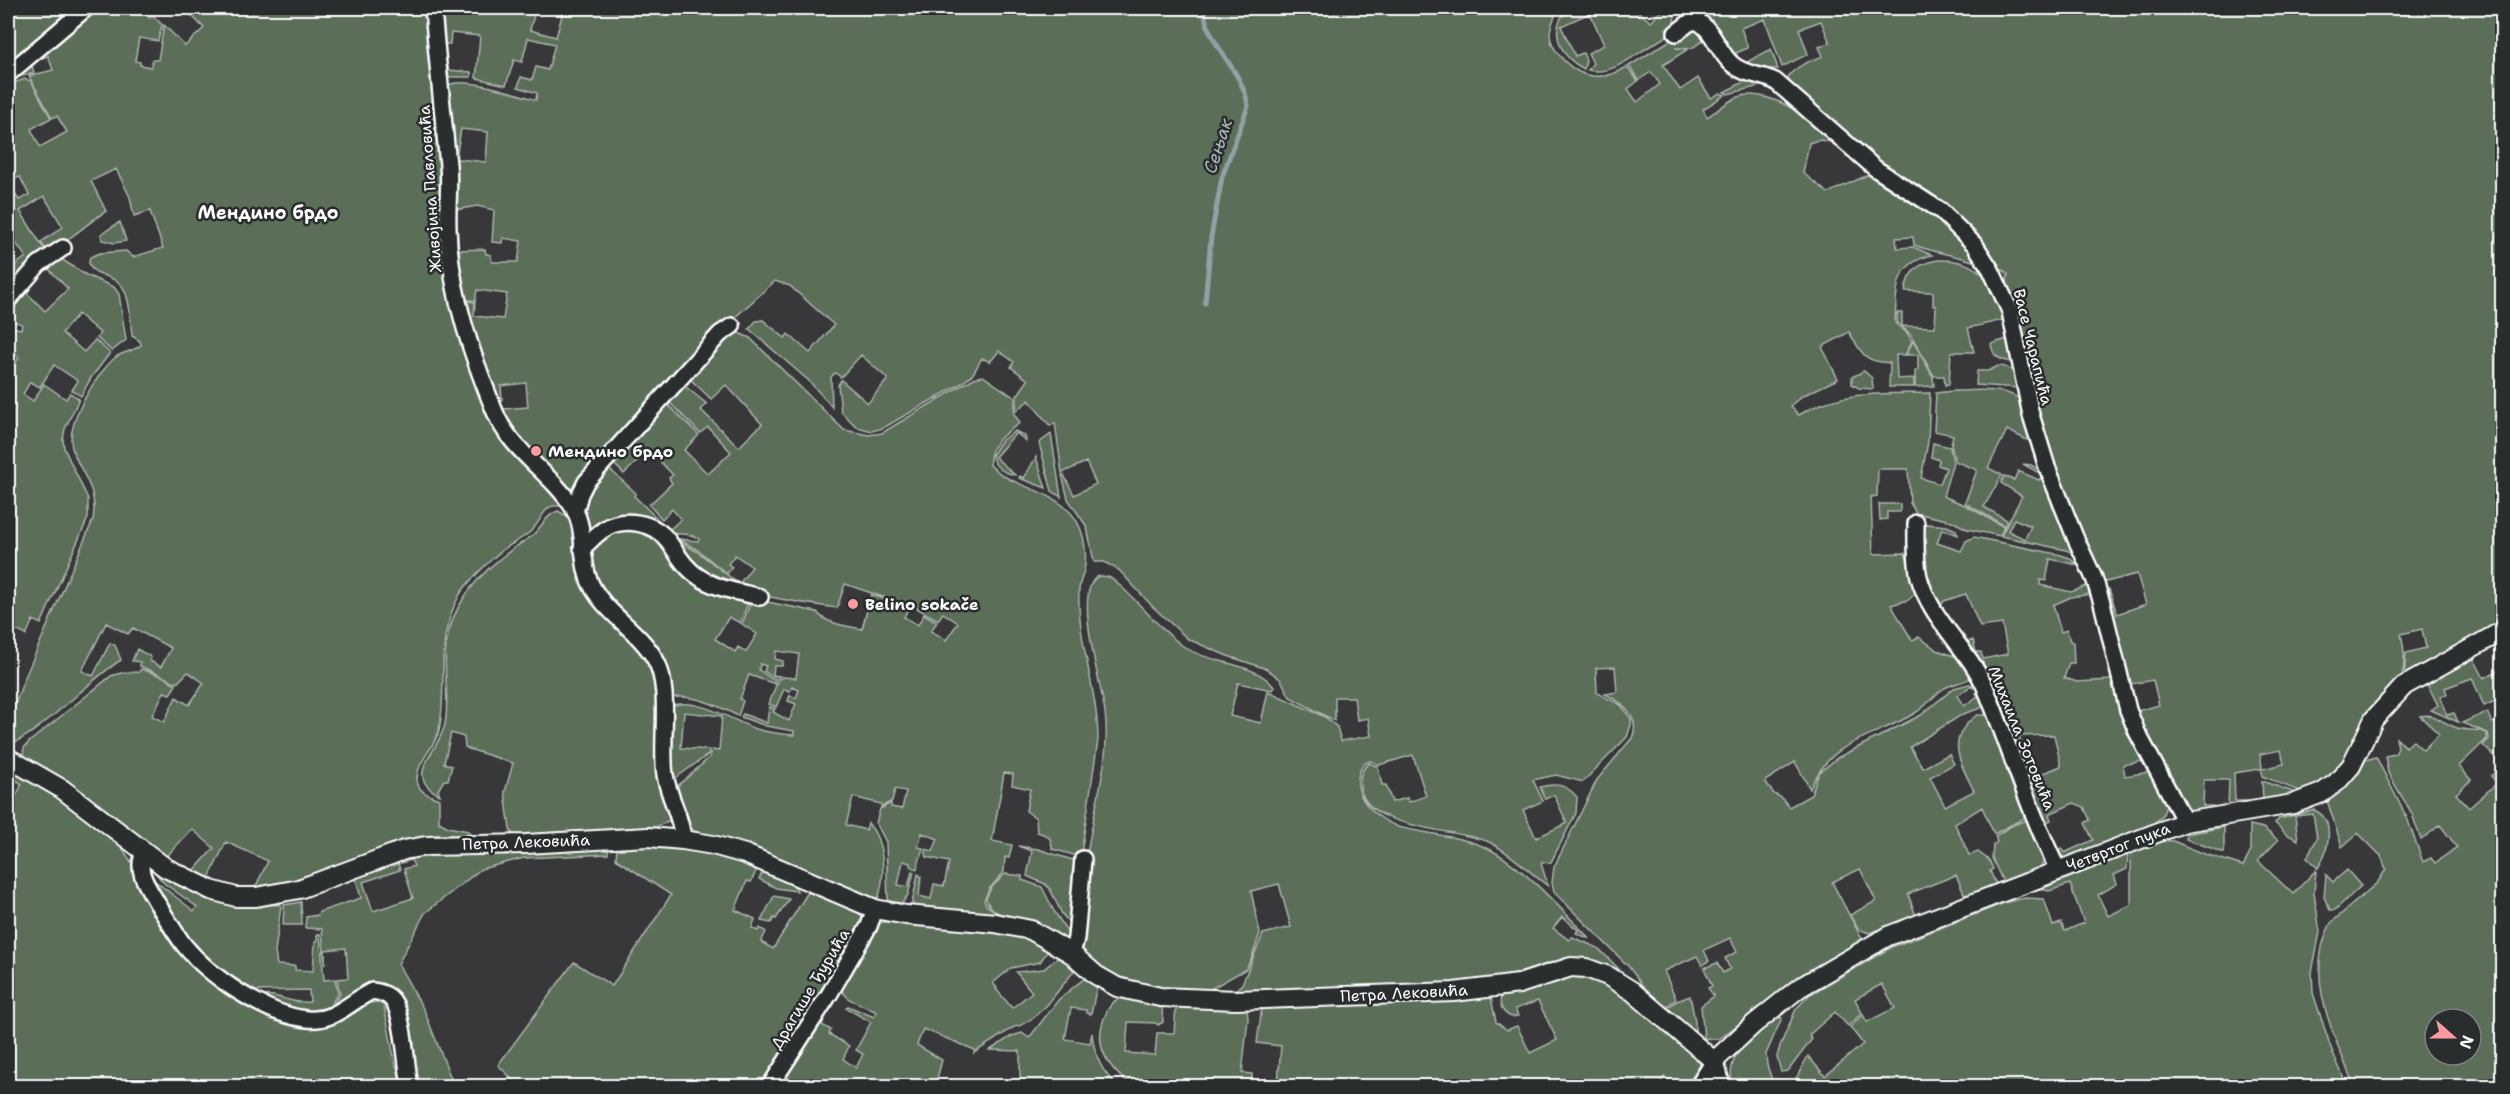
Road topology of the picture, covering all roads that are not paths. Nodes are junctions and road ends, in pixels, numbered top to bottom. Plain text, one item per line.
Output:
1 (86, 8) edge
2 (433, 8) edge
3 (1676, 33) dead end
4 (8, 74) edge
5 (63, 248) dead end
6 (8, 300) edge
7 (732, 326) dead end
8 (575, 512) junction
9 (1916, 522) dead end
10 (582, 548) junction
11 (760, 597) dead end
12 (2502, 631) edge
13 (8, 758) edge
14 (2185, 822) junction
15 (683, 840) junction
16 (144, 853) junction
17 (1083, 859) dead end
18 (2058, 870) junction
19 (875, 909) junction
20 (1072, 954) junction
21 (1714, 1061) junction
22 (410, 1086) edge
23 (770, 1086) edge
24 (1698, 1086) edge
25 (1721, 1086) edge

1 - 4 street
2 - 8 street, Живојина Павловића
3 - 14 street, Васе Чарапића
5 - 6 street
7 - 8 street
8 - 10 street, Живојина Павловића
9 - 18 street, Михаила Зотовића
10 - 11 street
10 - 15 street, Живојина Павловића
12 - 14 street, Четвртог пука
13 - 16 street, Петра Лековића
14 - 18 street, Четвртог пука
15 - 16 street, Петра Лековића
15 - 19 street, Петра Лековића
16 - 22 street
17 - 20 street
18 - 21 street, Четвртог пука
19 - 20 street, Петра Лековића
19 - 23 street, Драгише Ђурића
20 - 21 street, Петра Лековића
21 - 24 street
21 - 25 street

